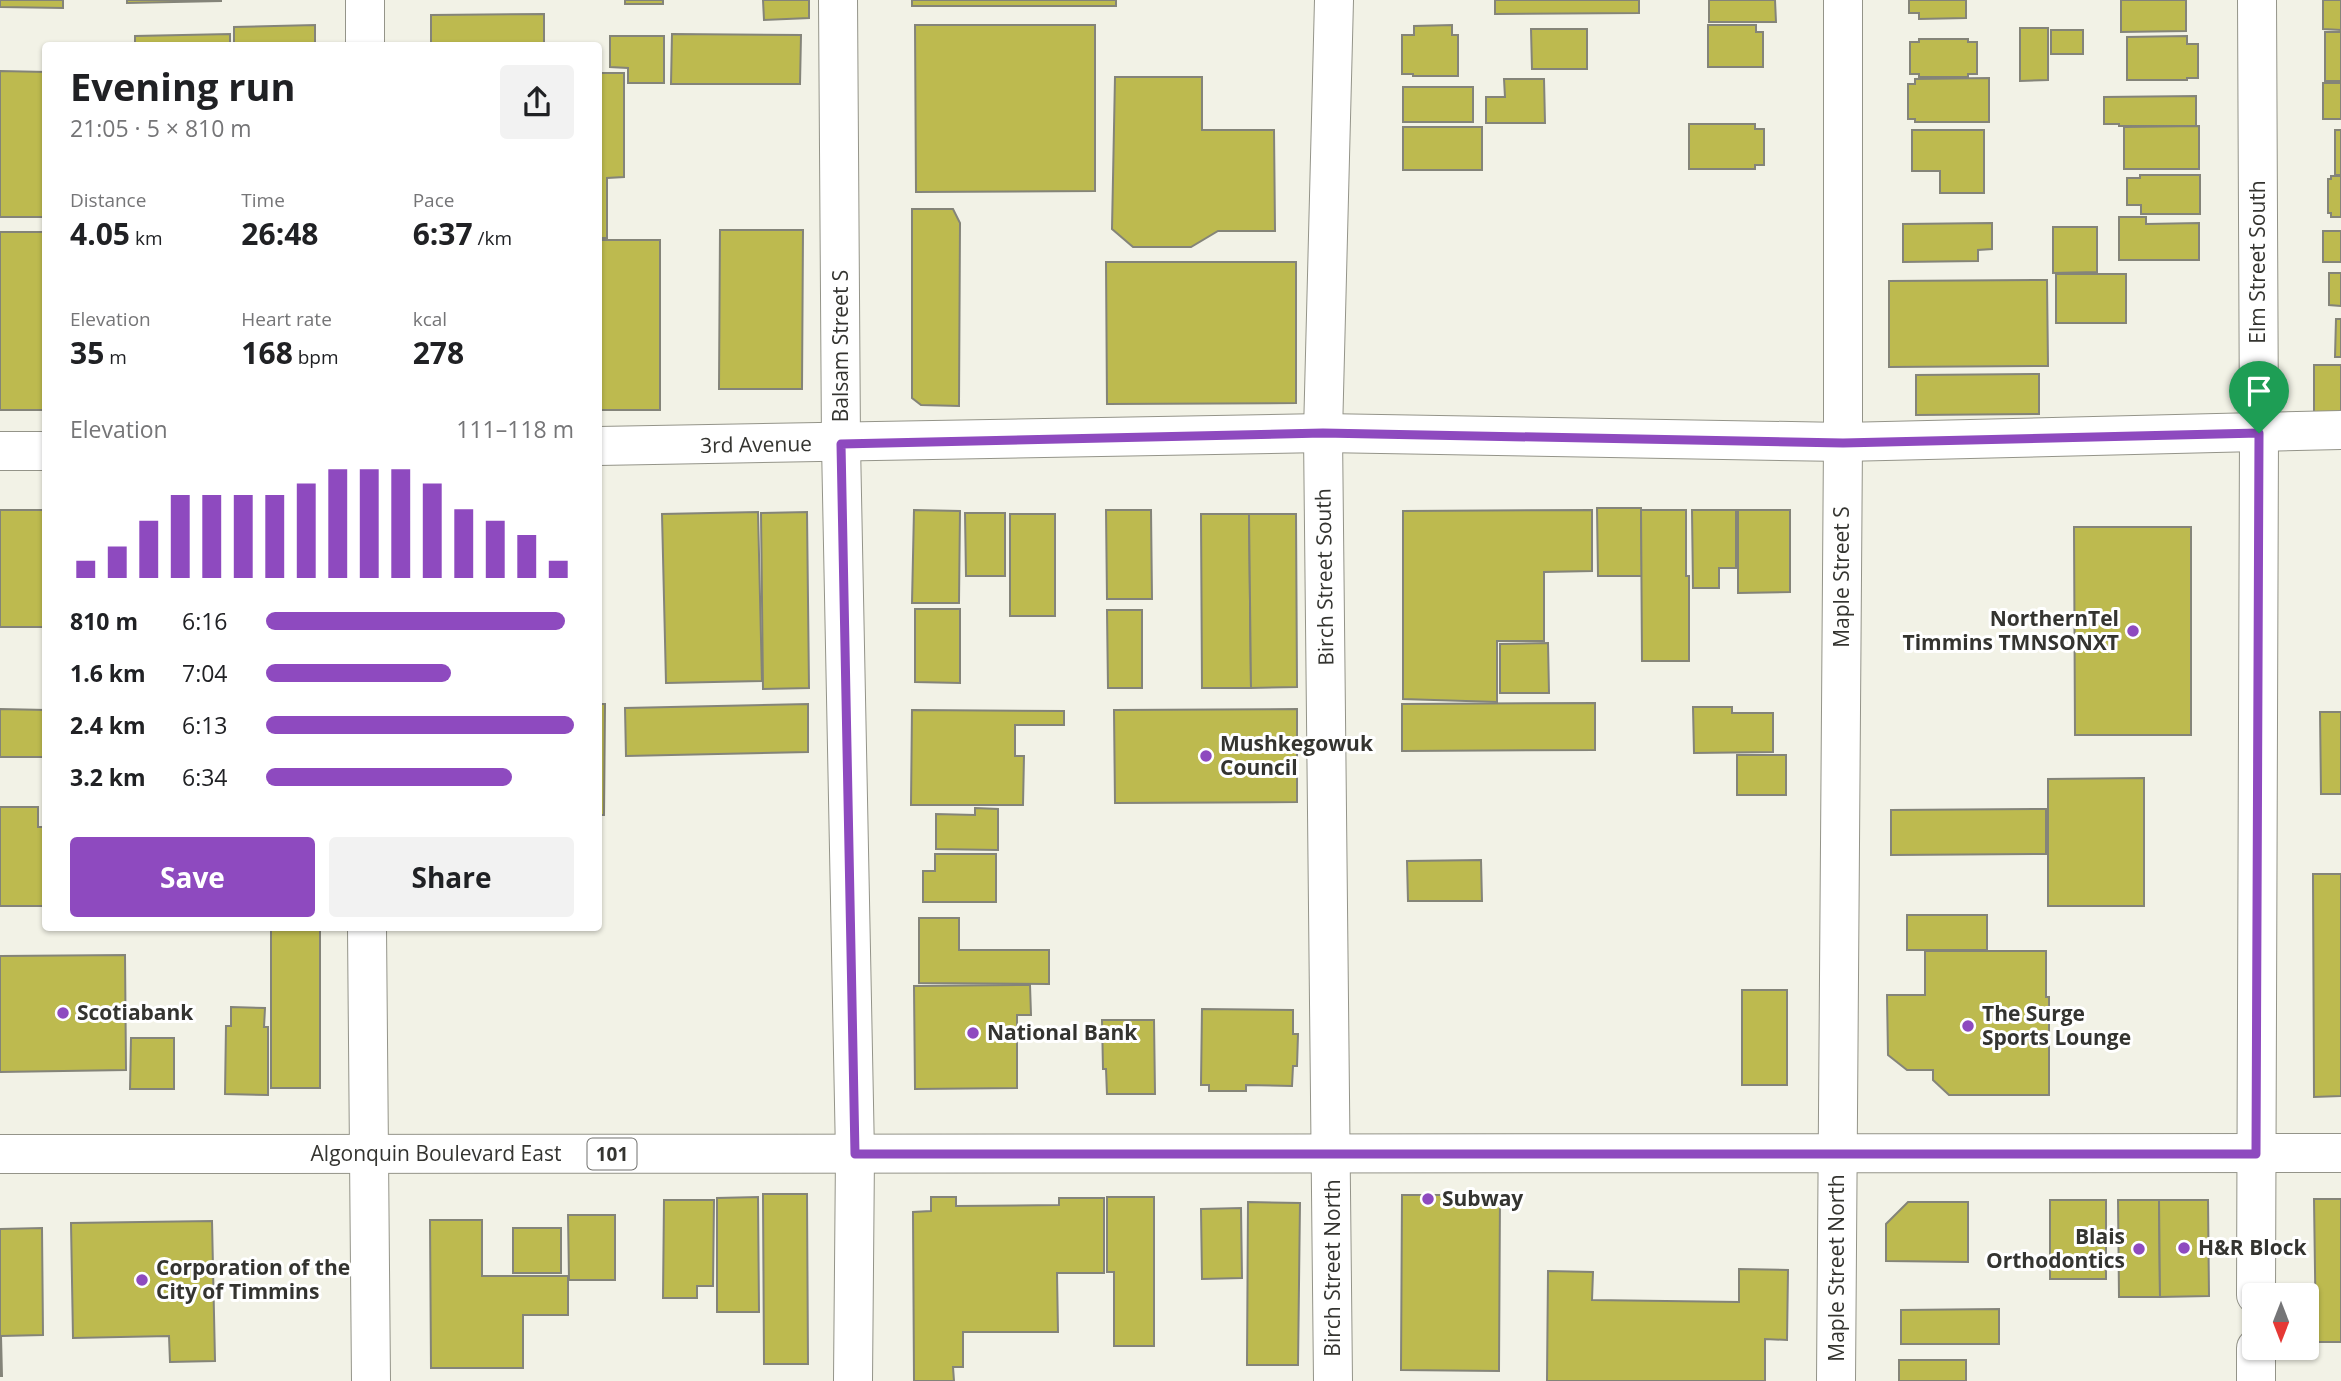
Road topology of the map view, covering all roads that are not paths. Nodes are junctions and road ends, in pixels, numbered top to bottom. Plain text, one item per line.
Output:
1 (365, 0) edge
2 (838, 0) edge
3 (1334, 0) edge
4 (1843, 0) edge
5 (2257, 0) edge
6 (365, 42) edge
7 (2341, 430) edge
8 (1323, 433) junction
9 (2259, 433) junction
10 (1843, 443) junction
11 (841, 444) junction
12 (602, 446) edge
13 (42, 451) edge
14 (0, 452) edge
15 (367, 931) edge
16 (2341, 1153) edge
17 (0, 1154) edge
18 (369, 1154) junction
19 (855, 1154) junction
20 (1332, 1154) junction
21 (1837, 1154) junction
22 (2256, 1154) junction
23 (2256, 1283) edge
24 (2256, 1360) edge
25 (371, 1381) edge
26 (853, 1381) edge
27 (1334, 1381) edge
28 (1836, 1381) edge
29 (2256, 1381) edge

1 - 6 street
2 - 11 street, Balsam Street S
3 - 8 street, Birch Street South
4 - 10 street, Maple Street S
5 - 9 street, Elm Street South
7 - 9 street, 3rd Avenue
8 - 10 street, 3rd Avenue
8 - 11 street, 3rd Avenue
8 - 20 street, Birch Street South
9 - 10 street, 3rd Avenue
9 - 22 street, Elm Street South
10 - 21 street, Maple Street S
11 - 12 street, 3rd Avenue
11 - 19 street, Balsam Street S
13 - 14 street
15 - 18 street
16 - 22 street, Algonquin Boulevard East / 101
17 - 18 street, Algonquin Boulevard East / 101
18 - 19 street, Algonquin Boulevard East / 101
18 - 25 street
19 - 20 street, Algonquin Boulevard East / 101
19 - 26 street, Balsam Street S
20 - 21 street, Algonquin Boulevard East / 101
20 - 27 street, Birch Street North
21 - 22 street, Algonquin Boulevard East / 101
21 - 28 street, Maple Street North
22 - 23 street, Elm Street South
24 - 29 street

